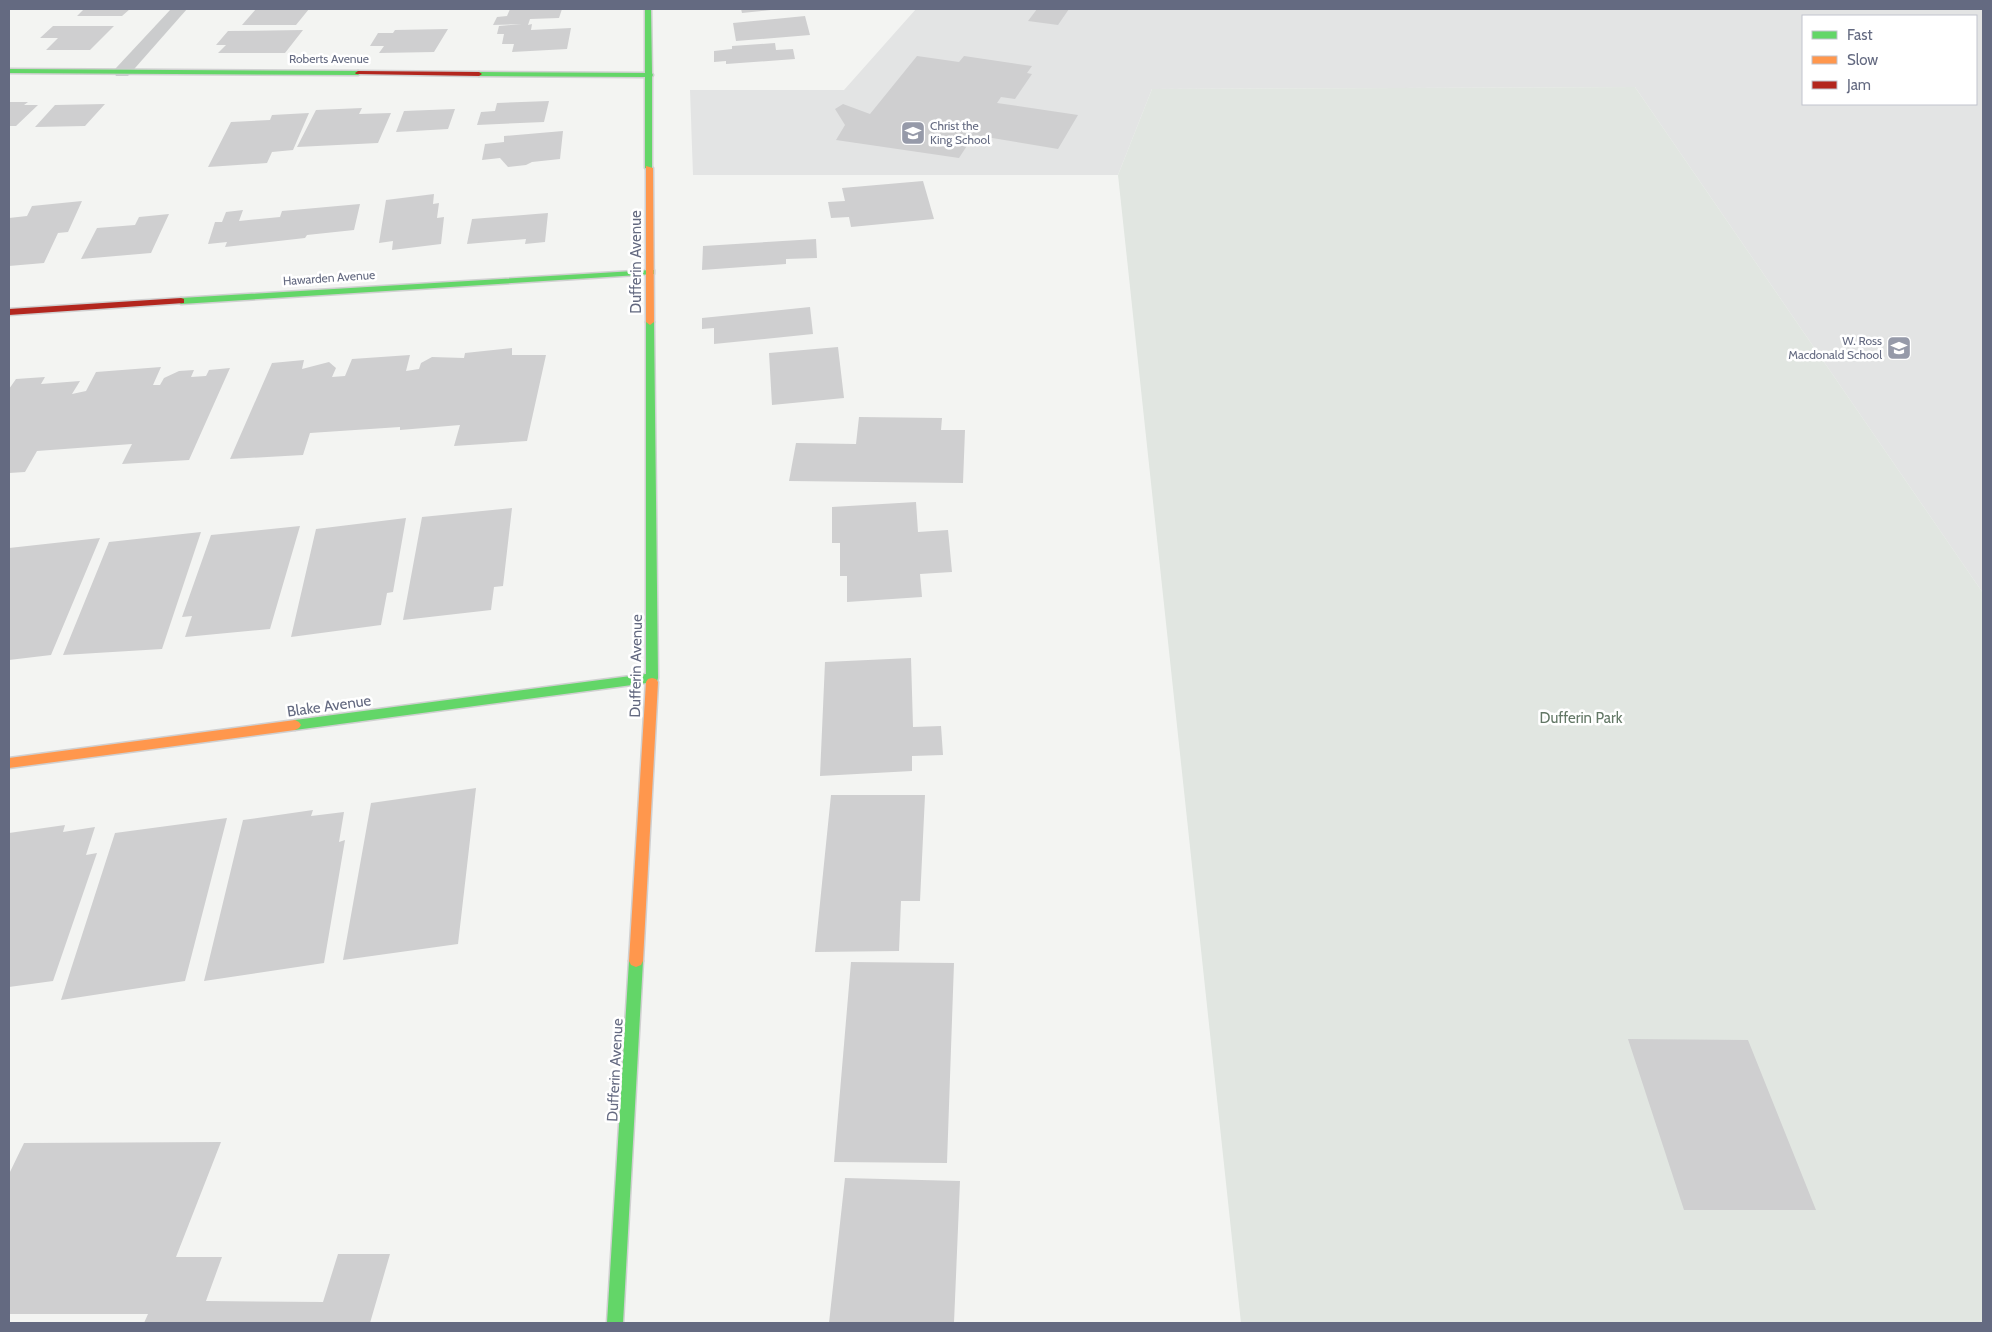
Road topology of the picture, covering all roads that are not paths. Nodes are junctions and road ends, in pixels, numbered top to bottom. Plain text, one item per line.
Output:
1 (179, 9) edge
2 (648, 9) edge
3 (9, 71) edge
4 (122, 72) junction
5 (650, 75) junction
6 (651, 272) junction
7 (9, 312) edge
8 (652, 678) junction
9 (9, 763) edge
10 (615, 1323) edge

1 - 4 street
2 - 5 street, Dufferin Avenue
3 - 4 street, Roberts Avenue
4 - 5 street, Roberts Avenue
5 - 6 street, Dufferin Avenue
6 - 7 street, Hawarden Avenue
6 - 8 street, Dufferin Avenue
8 - 9 street, Blake Avenue
8 - 10 street, Dufferin Avenue

